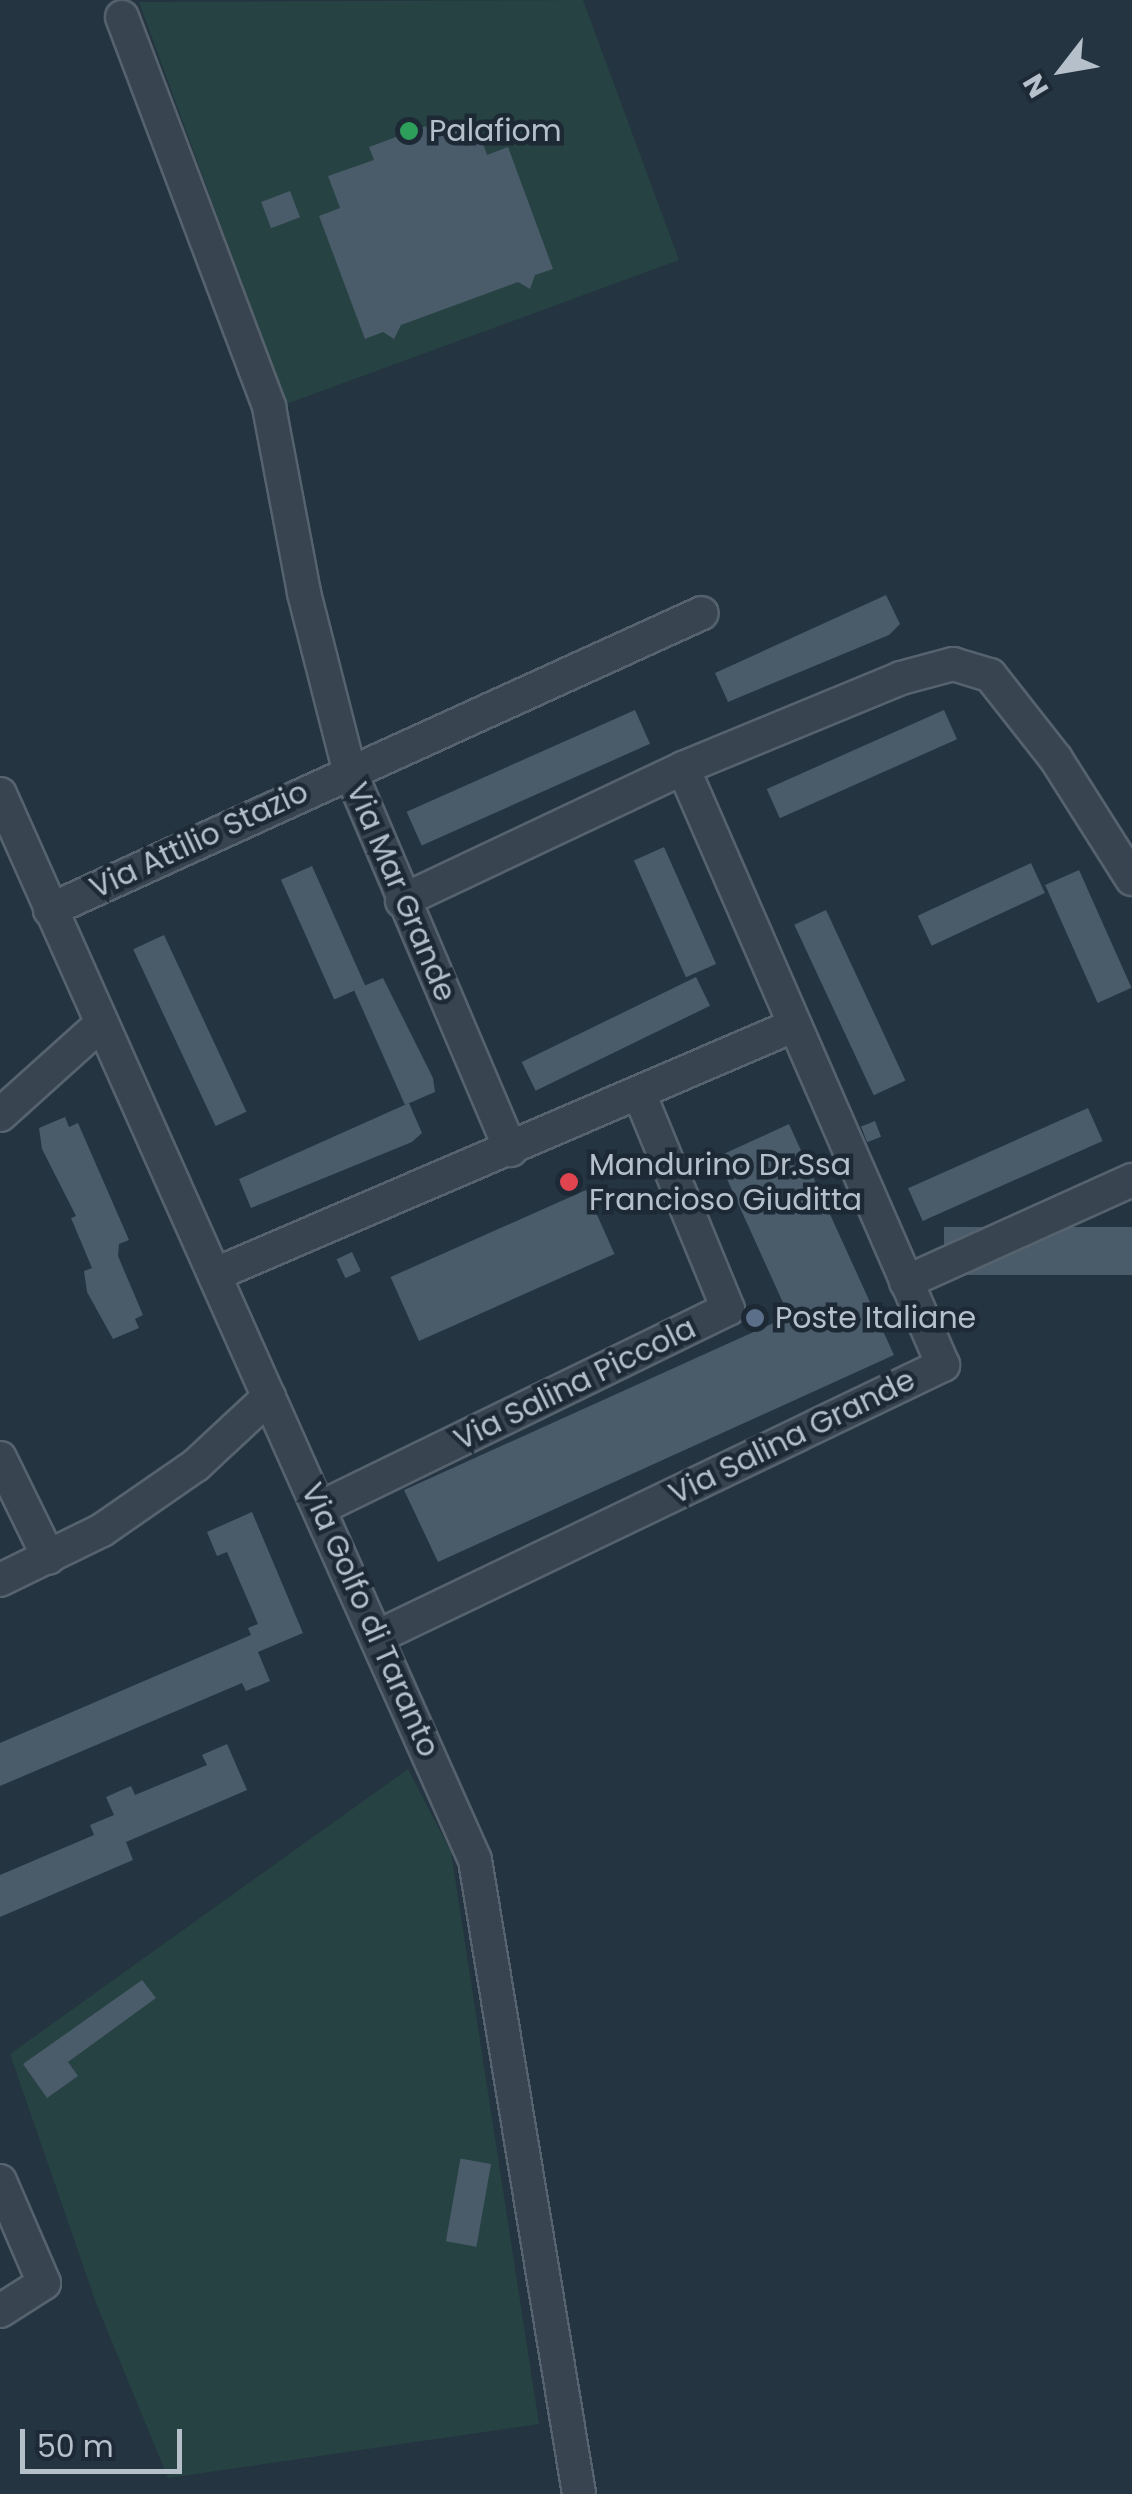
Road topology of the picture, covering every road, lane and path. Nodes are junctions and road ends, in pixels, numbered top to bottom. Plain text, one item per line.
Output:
1 (122, 17) dead end
2 (702, 613) dead end
3 (683, 768) junction
4 (349, 770) junction
5 (0, 794) edge
6 (1132, 879) edge
7 (402, 900) junction
8 (50, 910) junction
9 (102, 1023) junction
10 (795, 1024) junction
11 (639, 1093) junction
12 (0, 1116) edge
13 (511, 1150) junction
14 (1132, 1180) edge
15 (216, 1274) junction
16 (906, 1282) junction
17 (269, 1397) junction
18 (0, 1458) edge
19 (320, 1508) junction
20 (49, 1558) junction
21 (0, 1580) edge
22 (379, 1636) junction
23 (0, 2181) edge
24 (0, 2311) edge
25 (579, 2494) edge

1 - 4 street
2 - 4 street, Via Mar Grande
3 - 6 street
3 - 7 street
3 - 10 street, Via Salina Grande
4 - 7 street, Via Mar Grande
4 - 8 street, Via Attilio Stazio
5 - 8 street, Via Golfo di Taranto
7 - 13 street, Via Mar Grande
8 - 9 street, Via Golfo di Taranto
9 - 12 street
9 - 15 street, Via Golfo di Taranto
10 - 11 street
10 - 16 street, Via Salina Grande
11 - 13 street
11 - 19 street, Via Salina Piccola
13 - 15 street
14 - 16 street
15 - 17 street, Via Golfo di Taranto
16 - 22 street, Via Salina Grande
17 - 19 street, Via Golfo di Taranto
17 - 20 street
18 - 20 street
19 - 22 street, Via Golfo di Taranto
20 - 21 street
22 - 25 street, Via Golfo di Taranto
23 - 24 street

